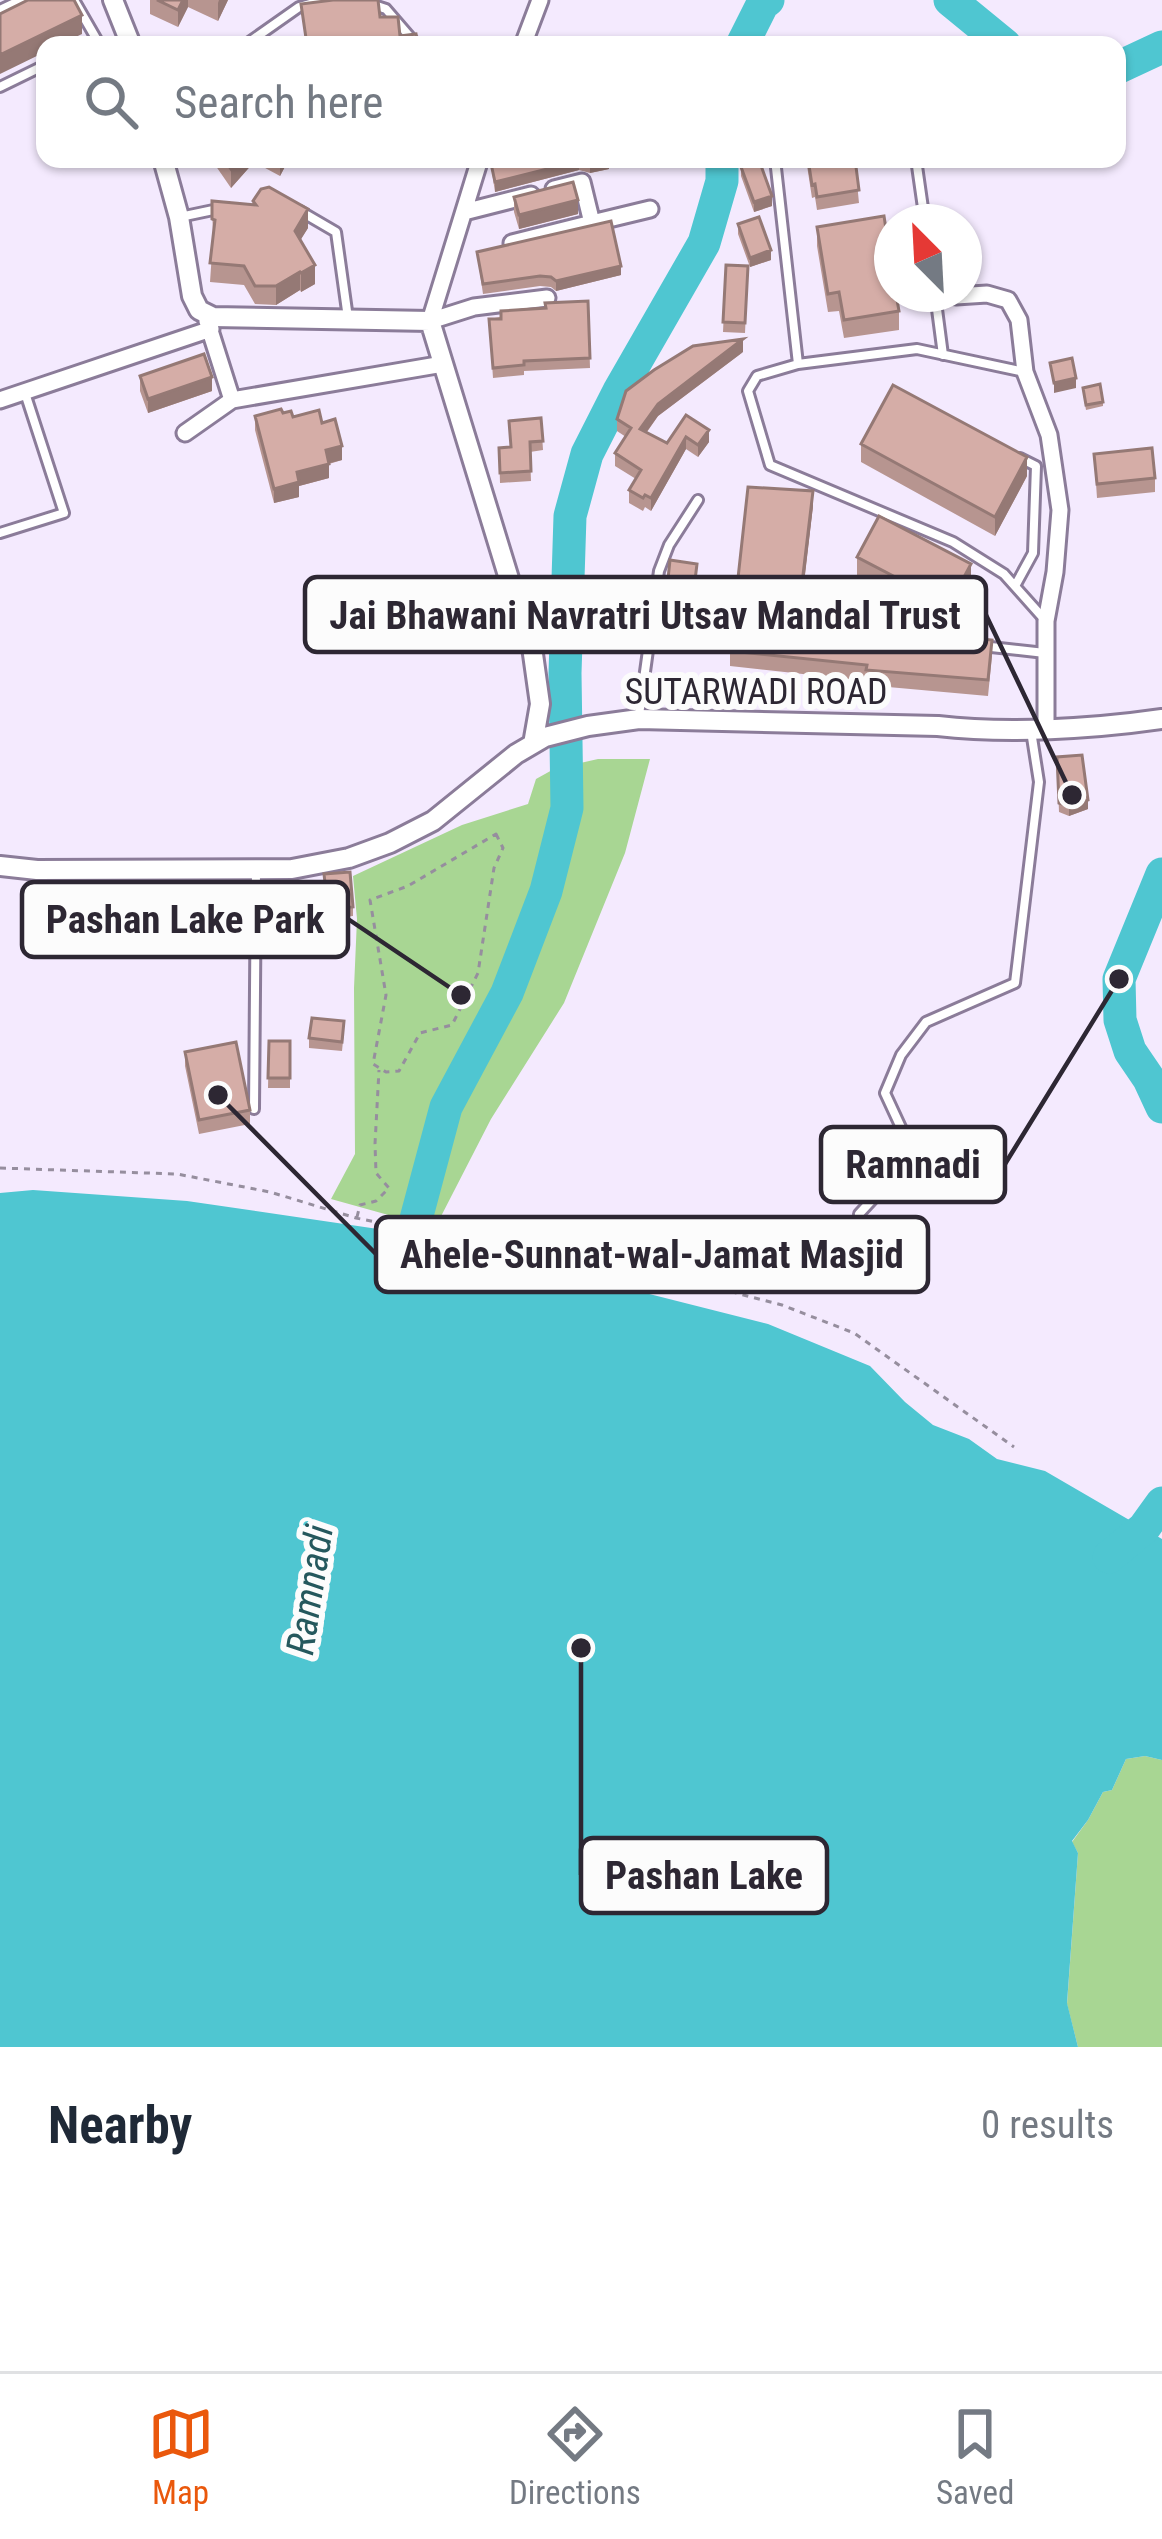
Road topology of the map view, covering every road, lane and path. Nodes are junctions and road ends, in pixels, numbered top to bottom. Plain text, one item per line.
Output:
1 (21, 0) edge
2 (74, 0) edge
3 (113, 0) edge
4 (325, 0) edge
5 (359, 0) edge
6 (540, 0) edge
7 (0, 10) edge
8 (95, 36) edge
9 (127, 36) edge
10 (258, 36) edge
11 (409, 36) edge
12 (526, 36) edge
13 (36, 69) edge
14 (0, 87) edge
15 (165, 168) edge
16 (477, 168) edge
17 (776, 168) edge
18 (917, 168) edge
19 (922, 204) edge
20 (236, 205) edge
21 (295, 208) edge
22 (650, 209) dead end
23 (464, 212) junction
24 (178, 218) junction
25 (592, 223) junction
26 (512, 243) edge
27 (982, 294) edge
28 (547, 298) edge
29 (938, 312) edge
30 (348, 320) junction
31 (208, 321) junction
32 (430, 321) junction
33 (944, 355) junction
34 (443, 364) junction
35 (798, 364) junction
36 (1025, 372) junction
37 (24, 392) junction
38 (0, 400) edge
39 (232, 400) junction
40 (185, 433) dead end
41 (1003, 450) edge
42 (698, 500) dead end
43 (0, 533) edge
44 (1015, 586) junction
45 (1046, 621) junction
46 (974, 646) edge
47 (1046, 653) junction
48 (639, 718) junction
49 (1162, 719) edge
50 (1038, 728) junction
51 (539, 740) junction
52 (0, 866) edge
53 (256, 869) junction
54 (379, 1068) junction
55 (254, 1109) edge
56 (0, 1168) edge
57 (859, 1214) dead end
58 (356, 1218) junction
59 (1014, 1447) dead end

1 - 7 lane
2 - 8 lane
3 - 9 street
4 - 10 lane
5 - 11 lane
6 - 12 street
13 - 14 lane
15 - 24 street
16 - 23 street
17 - 35 lane
18 - 19 lane
20 - 24 lane
21 - 30 lane
22 - 25 street
23 - 25 street
23 - 32 street
24 - 31 street
25 - 26 street
27 - 36 street
28 - 32 street
29 - 33 lane
30 - 31 street
30 - 32 street
31 - 37 street
31 - 39 street
32 - 34 street
33 - 35 lane
33 - 36 lane
34 - 39 street
34 - 51 street
35 - 44 lane
36 - 45 street
37 - 38 street
37 - 43 lane
39 - 40 street
41 - 44 lane
42 - 48 lane
44 - 45 lane
45 - 47 street
46 - 47 lane
47 - 50 street
48 - 50 street, SUTARWADI ROAD
48 - 51 street, SUTARWADI ROAD
49 - 50 street, SUTARWADI ROAD
50 - 57 lane
51 - 53 street, SUTARWADI ROAD
52 - 53 street, SUTARWADI ROAD
53 - 55 lane
54 - 54 path
54 - 58 path
56 - 58 path
58 - 59 path

